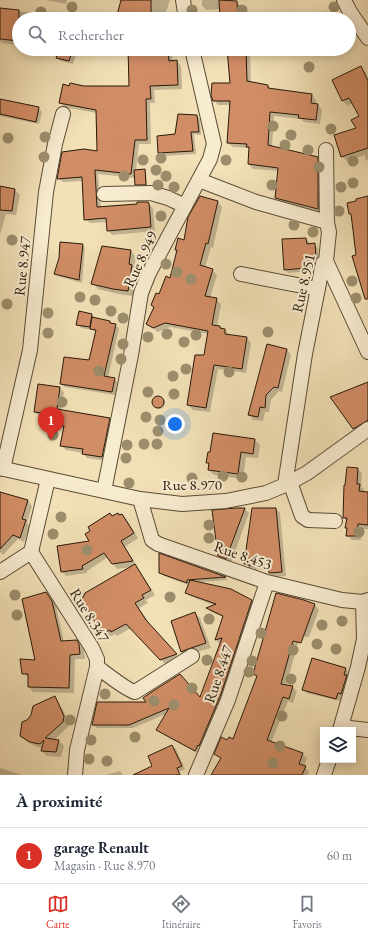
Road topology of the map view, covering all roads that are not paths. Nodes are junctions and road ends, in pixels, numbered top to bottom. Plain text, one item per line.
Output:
1 (182, 0) edge
2 (344, 0) edge
3 (185, 12) edge
4 (350, 12) edge
5 (356, 21) edge
6 (368, 38) edge
7 (194, 56) edge
8 (63, 114) dead end
9 (326, 150) dead end
10 (199, 180) junction
11 (104, 194) dead end
12 (185, 206) junction
13 (327, 222) junction
14 (326, 261) junction
15 (241, 274) dead end
16 (318, 289) junction
17 (368, 352) edge
18 (368, 429) edge
19 (1, 468) edge
20 (48, 479) junction
21 (288, 484) junction
22 (104, 491) junction
23 (140, 499) junction
24 (335, 522) dead end
25 (30, 552) junction
26 (0, 572) edge
27 (267, 582) junction
28 (365, 601) edge
29 (192, 656) dead end
30 (97, 667) junction
31 (340, 727) edge
32 (356, 729) edge
33 (368, 730) edge
34 (328, 763) edge
35 (75, 775) edge
36 (196, 775) edge
37 (324, 775) edge

1 - 3 street
2 - 4 street
5 - 6 street
7 - 10 street, Rue 8.949
8 - 19 street, Rue 8.947
9 - 13 street, Rue 8.951
10 - 12 street, Rue 8.949
10 - 13 street
11 - 12 street
12 - 22 street, Rue 8.949
13 - 14 street, Rue 8.951
14 - 16 street, Rue 8.951
14 - 17 street
15 - 16 street
16 - 21 street, Rue 8.951
18 - 21 street, Rue 8.970
19 - 20 street, Rue 8.970
20 - 22 street, Rue 8.970
20 - 25 street
21 - 23 street, Rue 8.970
21 - 24 street
22 - 23 street, Rue 8.970
23 - 27 street, Rue 8.453
25 - 26 street
25 - 30 street, Rue 8.347
27 - 28 street, Rue 8.453
27 - 36 street, Rue 8.447
28 - 31 street
29 - 30 street
30 - 35 street, Rue 8.347
32 - 33 street
34 - 37 street

